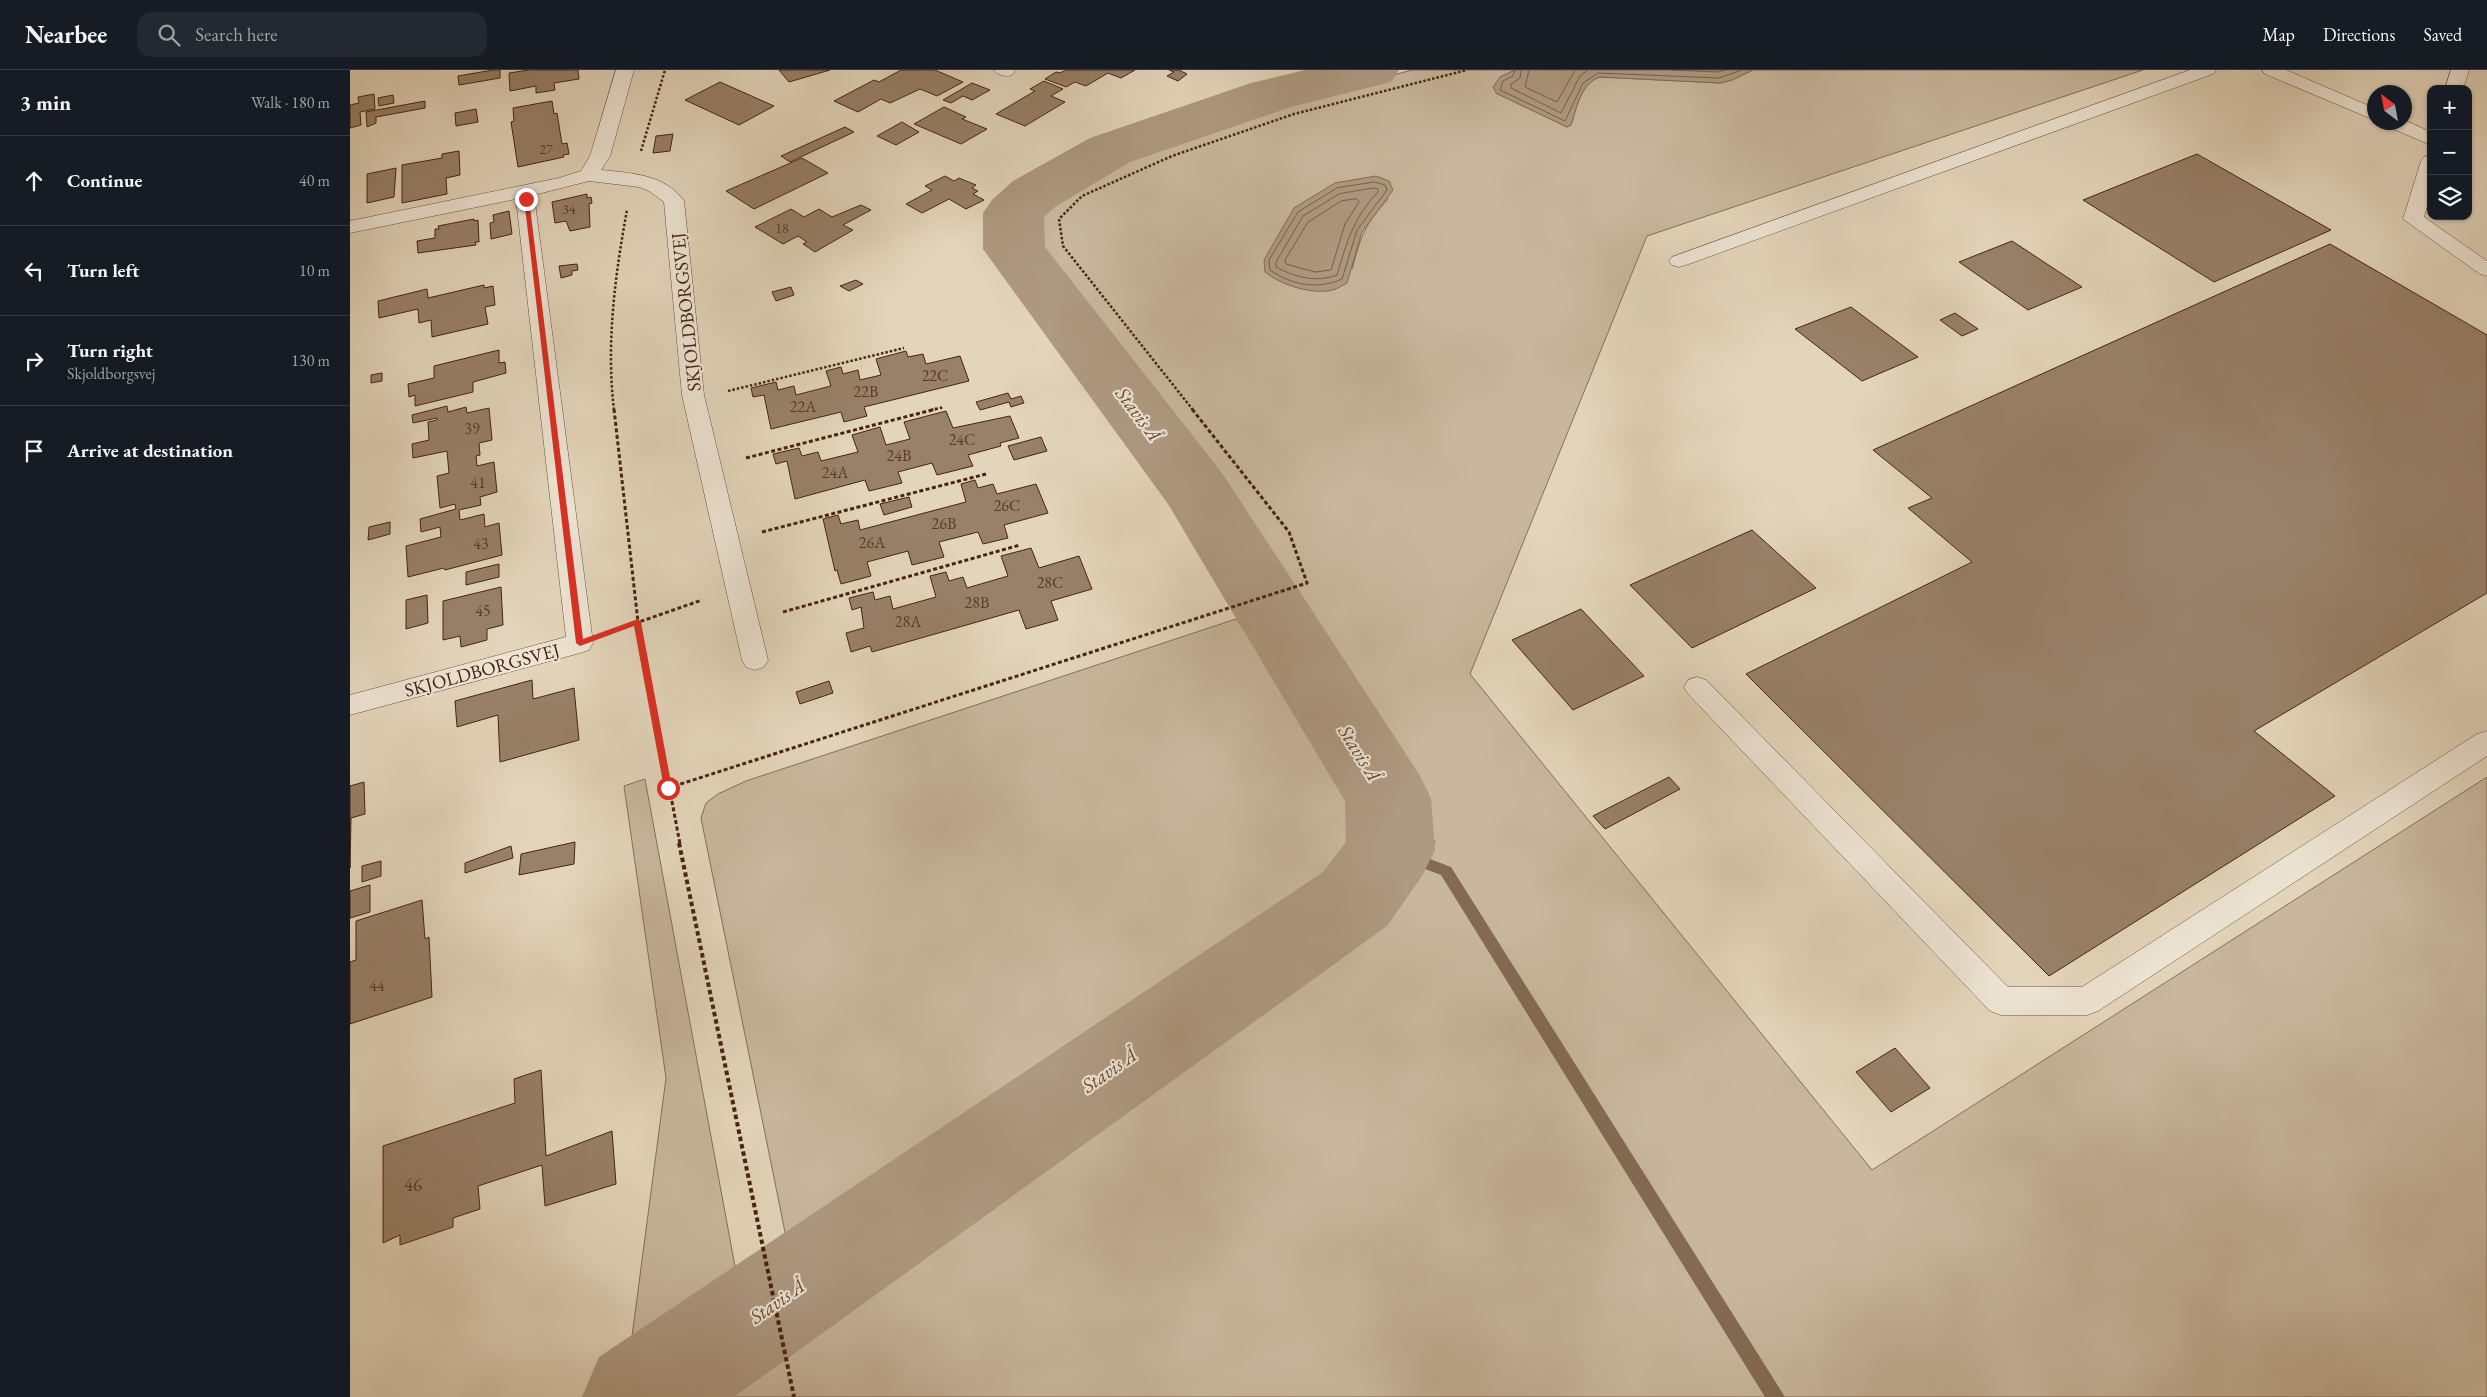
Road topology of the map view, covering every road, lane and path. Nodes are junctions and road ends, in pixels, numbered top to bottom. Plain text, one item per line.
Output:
1 (625, 70) edge
2 (665, 70) edge
3 (1467, 70) edge
4 (2207, 70) edge
5 (2271, 70) edge
6 (2460, 70) edge
7 (2455, 85) edge
8 (2367, 112) edge
9 (2411, 130) edge
10 (2427, 137) edge
11 (2427, 174) edge
12 (588, 175) junction
13 (633, 179) junction
14 (523, 192) junction
15 (350, 227) edge
16 (1679, 261) dead end
17 (2487, 270) edge
18 (904, 348) dead end
19 (695, 399) junction
20 (944, 408) dead end
21 (710, 467) junction
22 (986, 474) dead end
23 (728, 543) junction
24 (1020, 545) dead end
25 (738, 588) junction
26 (638, 622) junction
27 (747, 623) junction
28 (580, 643) junction
29 (755, 660) dead end
30 (1697, 687) dead end
31 (350, 706) edge
32 (2487, 742) edge
33 (668, 788) junction
34 (794, 1397) edge

1 - 12 street
2 - 13 path
3 - 33 path
4 - 16 street
5 - 8 street
6 - 7 street
9 - 10 street
11 - 17 street
12 - 13 street, SKJOLDBORGSVEJ
12 - 14 street, SKJOLDBORGSVEJ
13 - 19 street, SKJOLDBORGSVEJ
13 - 26 path
14 - 15 street, SKJOLDBORGSVEJ
14 - 28 street, SKJOLDBORGSVEJ
18 - 19 path
19 - 21 street, SKJOLDBORGSVEJ
20 - 21 path
21 - 23 street, SKJOLDBORGSVEJ
22 - 23 path
23 - 25 street, SKJOLDBORGSVEJ
24 - 27 path
25 - 26 path
25 - 27 street, SKJOLDBORGSVEJ
26 - 28 path
26 - 33 path
27 - 29 street, SKJOLDBORGSVEJ
28 - 31 street, SKJOLDBORGSVEJ
30 - 32 street
33 - 34 path

